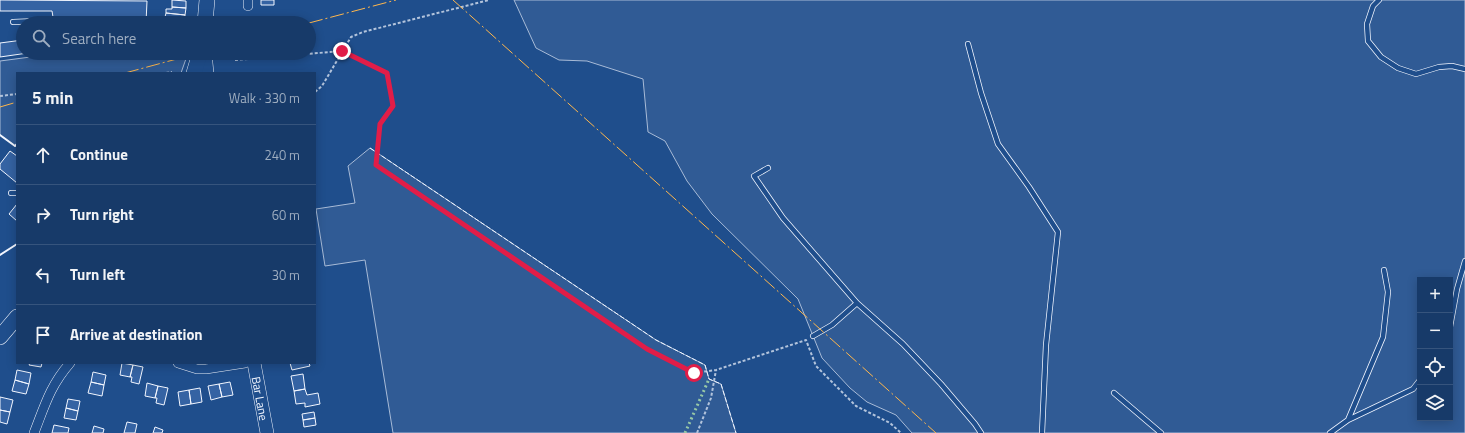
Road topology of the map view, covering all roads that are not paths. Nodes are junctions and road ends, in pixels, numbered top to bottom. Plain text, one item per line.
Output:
1 (207, 0) edge
2 (1379, 0) edge
3 (205, 16) edge
4 (13, 22) dead end
5 (16, 22) edge
6 (968, 44) dead end
7 (198, 60) edge
8 (206, 60) edge
9 (1465, 69) edge
10 (194, 72) edge
11 (207, 72) edge
12 (768, 168) dead end
13 (11, 193) dead end
14 (16, 193) edge
15 (1465, 260) edge
16 (1384, 270) dead end
17 (857, 303) junction
18 (1453, 313) edge
19 (16, 318) edge
20 (813, 336) dead end
21 (0, 337) edge
22 (69, 364) edge
23 (180, 364) edge
24 (238, 364) edge
25 (254, 364) edge
26 (1417, 384) edge
27 (1114, 393) dead end
28 (1348, 420) junction
29 (34, 433) edge
30 (267, 433) edge
31 (981, 433) edge
32 (1042, 433) edge
33 (1161, 433) edge
34 (1330, 433) edge

1 - 3 main road
2 - 9 lane
4 - 5 lane
6 - 32 lane
7 - 10 main road
8 - 11 main road
12 - 17 lane
13 - 14 lane
15 - 18 lane
16 - 28 lane
17 - 20 lane
17 - 31 lane
19 - 21 main road
22 - 29 street
23 - 24 street
25 - 30 main road, Bar Lane
26 - 28 lane
27 - 33 lane
28 - 34 lane

